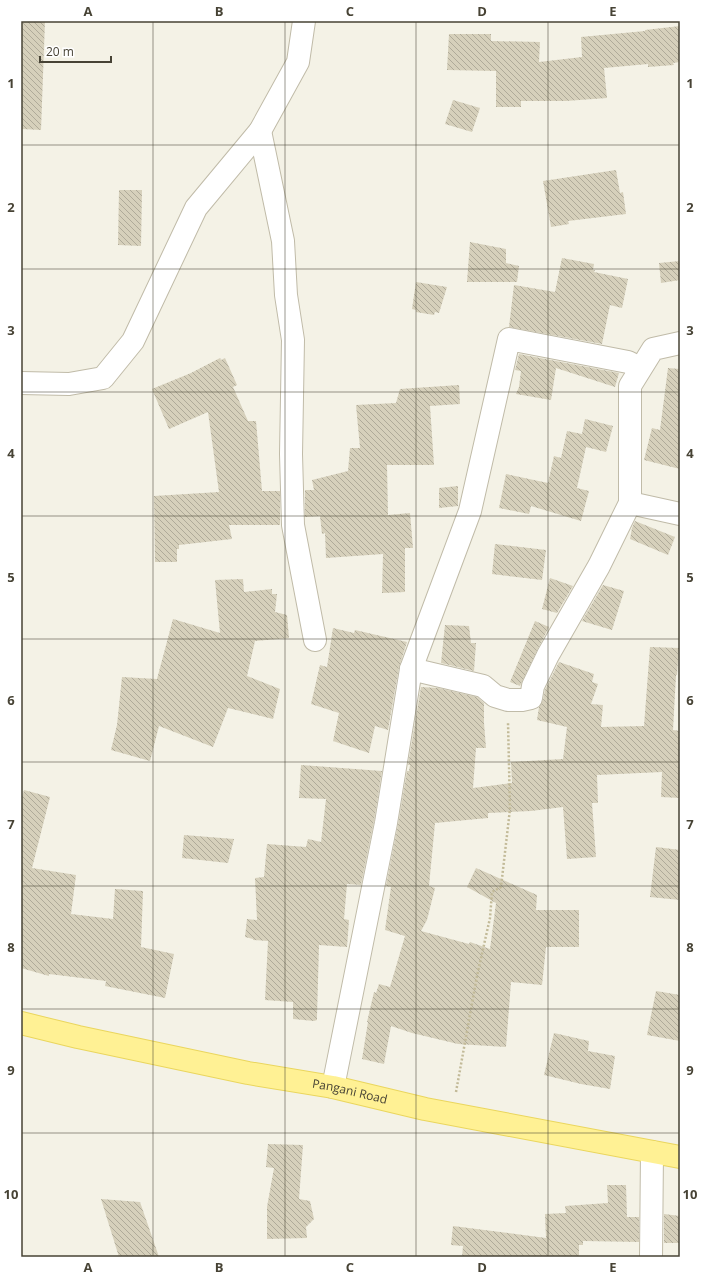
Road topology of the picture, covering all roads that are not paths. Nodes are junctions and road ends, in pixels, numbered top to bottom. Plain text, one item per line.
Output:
1 (304, 21) edge
2 (260, 131) junction
3 (680, 342) edge
4 (640, 368) junction
5 (21, 383) edge
6 (630, 503) junction
7 (680, 514) edge
8 (315, 640) dead end
9 (411, 669) junction
10 (21, 1023) edge
11 (333, 1087) junction
12 (652, 1152) junction
13 (680, 1157) edge
14 (651, 1257) edge

1 - 2 street
2 - 5 street
2 - 8 street
3 - 4 street
4 - 6 street
4 - 9 street
6 - 7 street
6 - 9 street
9 - 11 street
10 - 11 main road, Pangani Road
11 - 12 main road, Pangani Road
12 - 13 main road, Pangani Road
12 - 14 street

